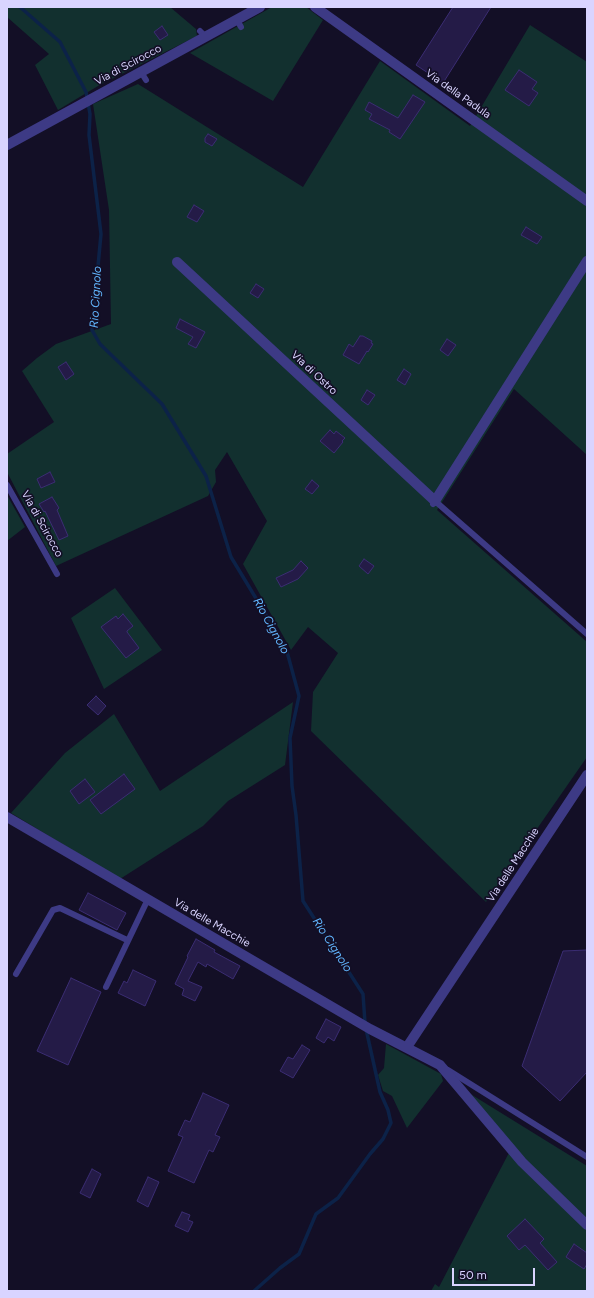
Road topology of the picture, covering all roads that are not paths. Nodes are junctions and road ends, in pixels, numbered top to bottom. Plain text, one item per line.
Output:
1 (260, 7) edge
2 (315, 7) edge
3 (7, 145) edge
4 (587, 201) edge
5 (587, 261) edge
6 (177, 262) dead end
7 (7, 485) edge
8 (434, 503) junction
9 (57, 574) dead end
10 (587, 634) edge
11 (587, 775) edge
12 (7, 817) edge
13 (148, 899) junction
14 (128, 940) junction
15 (16, 974) dead end
16 (106, 986) dead end
17 (407, 1047) junction
18 (440, 1065) junction
19 (587, 1157) edge
20 (587, 1225) edge

1 - 3 street, Via di Scirocco
2 - 4 street, Via della Padula
5 - 8 street
6 - 8 street, Via di Ostro
7 - 9 lane, Via di Scirocco
8 - 10 lane
11 - 17 street, Via delle Macchie
12 - 13 street, Via delle Macchie
13 - 14 lane
13 - 17 street, Via delle Macchie
14 - 15 lane
14 - 16 lane
17 - 18 street, Via delle Macchie
18 - 19 lane, Via delle Macchie
18 - 20 street, Via delle Macchie

